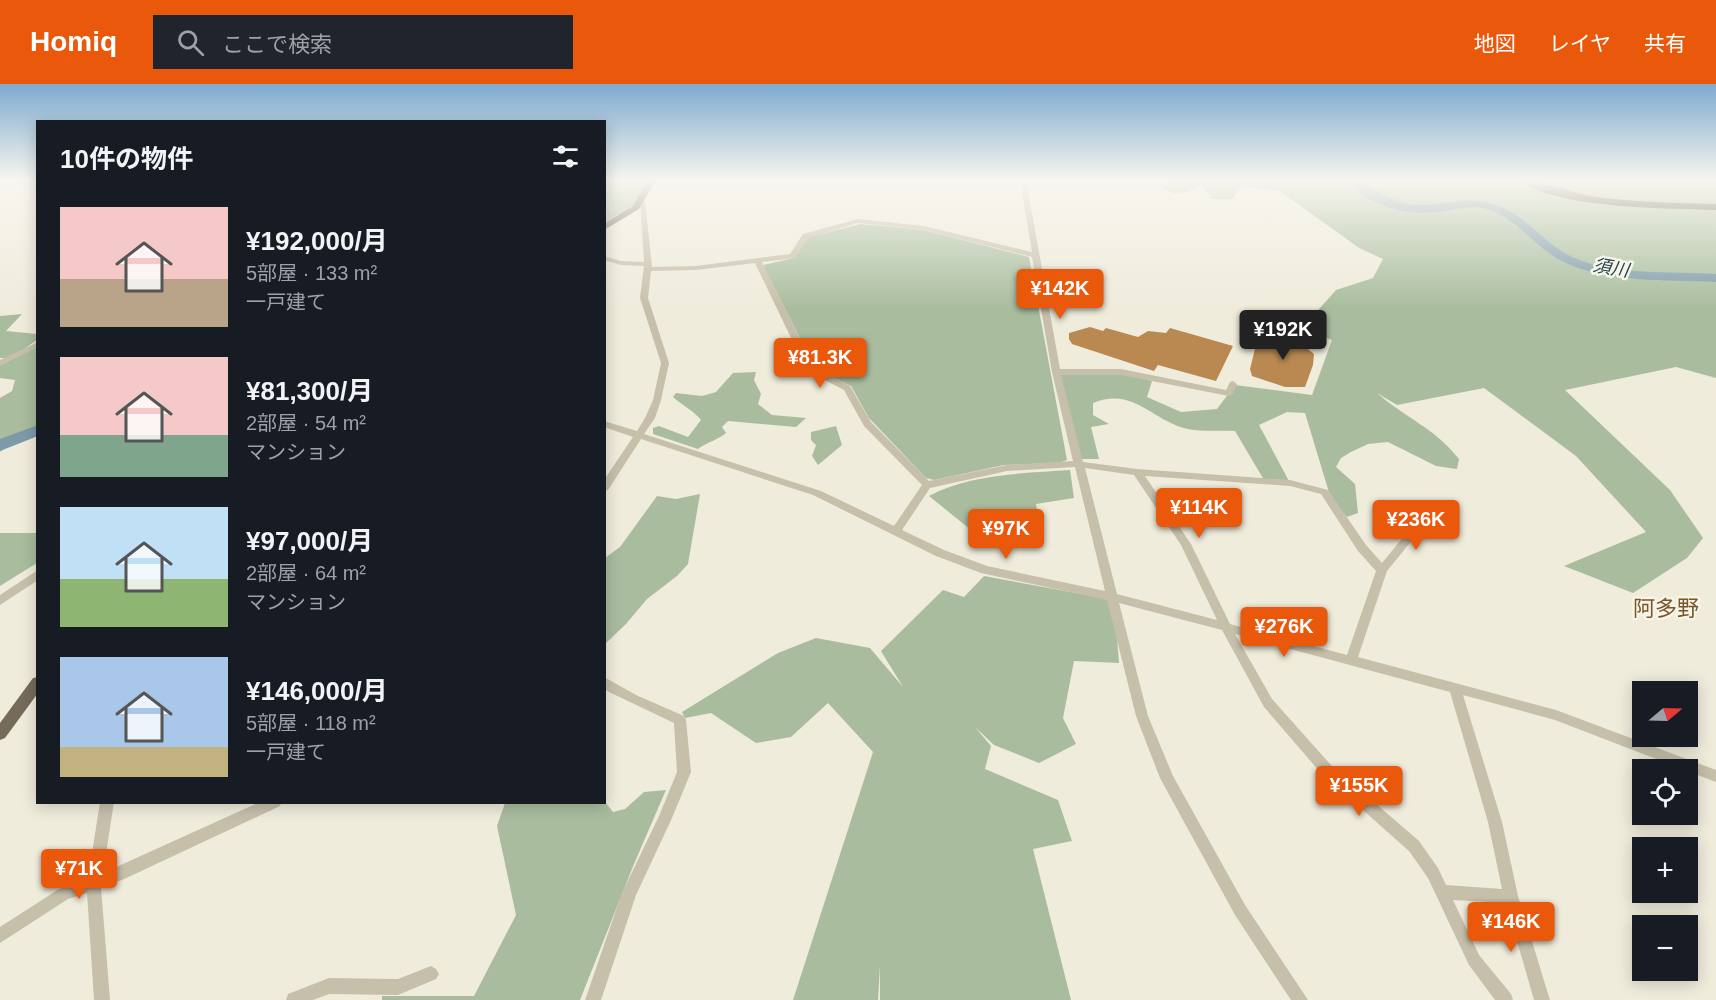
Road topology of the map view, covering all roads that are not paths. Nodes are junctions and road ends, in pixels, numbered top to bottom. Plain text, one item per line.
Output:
1 (644, 223) edge
2 (852, 223) edge
3 (874, 223) edge
4 (1030, 223) edge
5 (1035, 255) junction
6 (606, 259) edge
7 (758, 261) junction
8 (648, 267) junction
9 (36, 345) edge
10 (0, 363) edge
11 (1056, 372) junction
12 (1233, 384) dead end
13 (606, 425) edge
14 (640, 436) junction
15 (1077, 464) junction
16 (1137, 472) junction
17 (927, 484) junction
18 (606, 485) edge
19 (1427, 515) dead end
20 (896, 531) junction
21 (1382, 570) junction
22 (36, 575) edge
23 (1113, 597) junction
24 (0, 601) edge
25 (1226, 626) junction
26 (1351, 660) junction
27 (606, 683) edge
28 (36, 685) edge
29 (1455, 688) junction
30 (0, 734) edge
31 (1716, 776) edge
32 (107, 804) edge
33 (271, 804) edge
34 (94, 884) junction
35 (1441, 892) junction
36 (1511, 896) junction
37 (0, 936) edge
38 (431, 974) dead end
39 (102, 1000) edge
40 (294, 1000) edge
41 (594, 1000) edge
42 (1300, 1000) edge
43 (1505, 1000) edge
44 (1542, 1000) edge

1 - 8 street
2 - 7 street
3 - 5 street
4 - 5 street
5 - 11 street
6 - 8 street
7 - 8 street
7 - 17 street
8 - 14 street
9 - 10 street
11 - 12 street
11 - 15 street
13 - 14 street
14 - 18 street
14 - 20 street
15 - 16 street
15 - 17 street
15 - 23 street
16 - 21 street
16 - 25 street
17 - 20 street
19 - 21 street
20 - 23 street
21 - 26 street
22 - 24 street
23 - 25 street
23 - 42 street
25 - 26 street
25 - 35 street
26 - 29 street
27 - 41 street
28 - 30 main road
29 - 31 street
29 - 36 street
32 - 34 street
33 - 34 street
34 - 37 street
34 - 39 street
35 - 36 street
35 - 43 street
36 - 44 street
38 - 40 street

